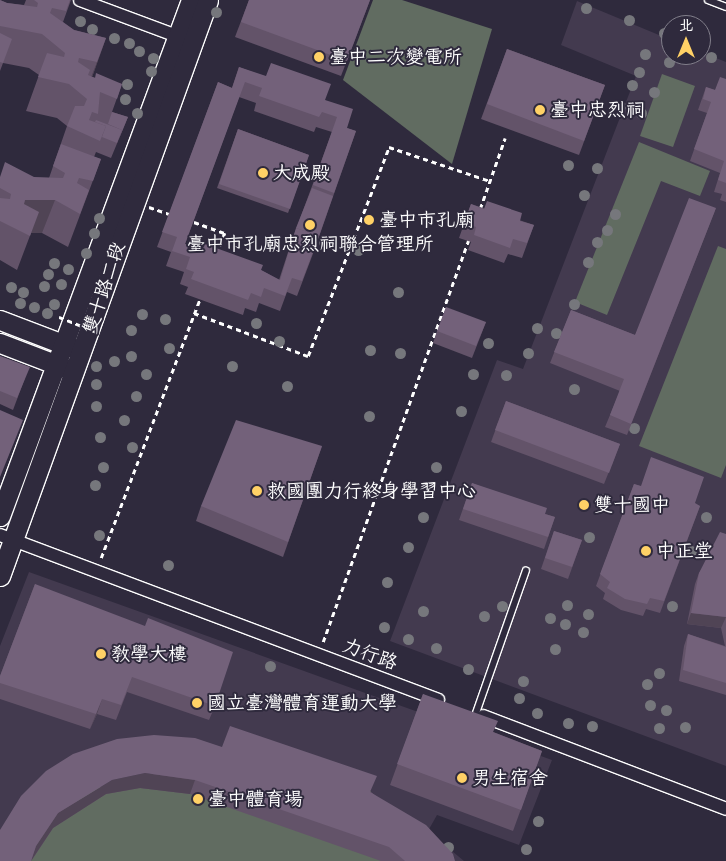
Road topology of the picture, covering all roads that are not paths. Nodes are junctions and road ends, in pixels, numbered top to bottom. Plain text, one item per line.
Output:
1 (80, 0) edge
2 (191, 0) edge
3 (208, 0) edge
4 (708, 0) edge
5 (726, 7) edge
6 (185, 39) junction
7 (0, 320) edge
8 (0, 343) edge
9 (63, 344) junction
10 (84, 351) junction
11 (56, 364) junction
12 (76, 372) junction
13 (1, 510) edge
14 (23, 514) junction
15 (7, 538) edge
16 (526, 570) dead end
17 (0, 576) edge
18 (448, 703) edge
19 (471, 712) joint
20 (726, 809) edge

1 - 6 street
2 - 6 street, 雙十路二段
3 - 6 street, 雙十路二段
4 - 5 lane
6 - 9 street, 雙十路二段
6 - 10 street, 雙十路二段
7 - 9 street
8 - 11 street
9 - 10 street
9 - 11 street, 雙十路二段
10 - 12 street, 雙十路二段
11 - 12 street
11 - 13 street, 雙十路二段
12 - 14 street, 雙十路二段
13 - 14 street
14 - 15 street, 雙十路二段
15 - 17 street, 雙十路二段
15 - 18 street, 力行路
16 - 19 lane
19 - 20 street

